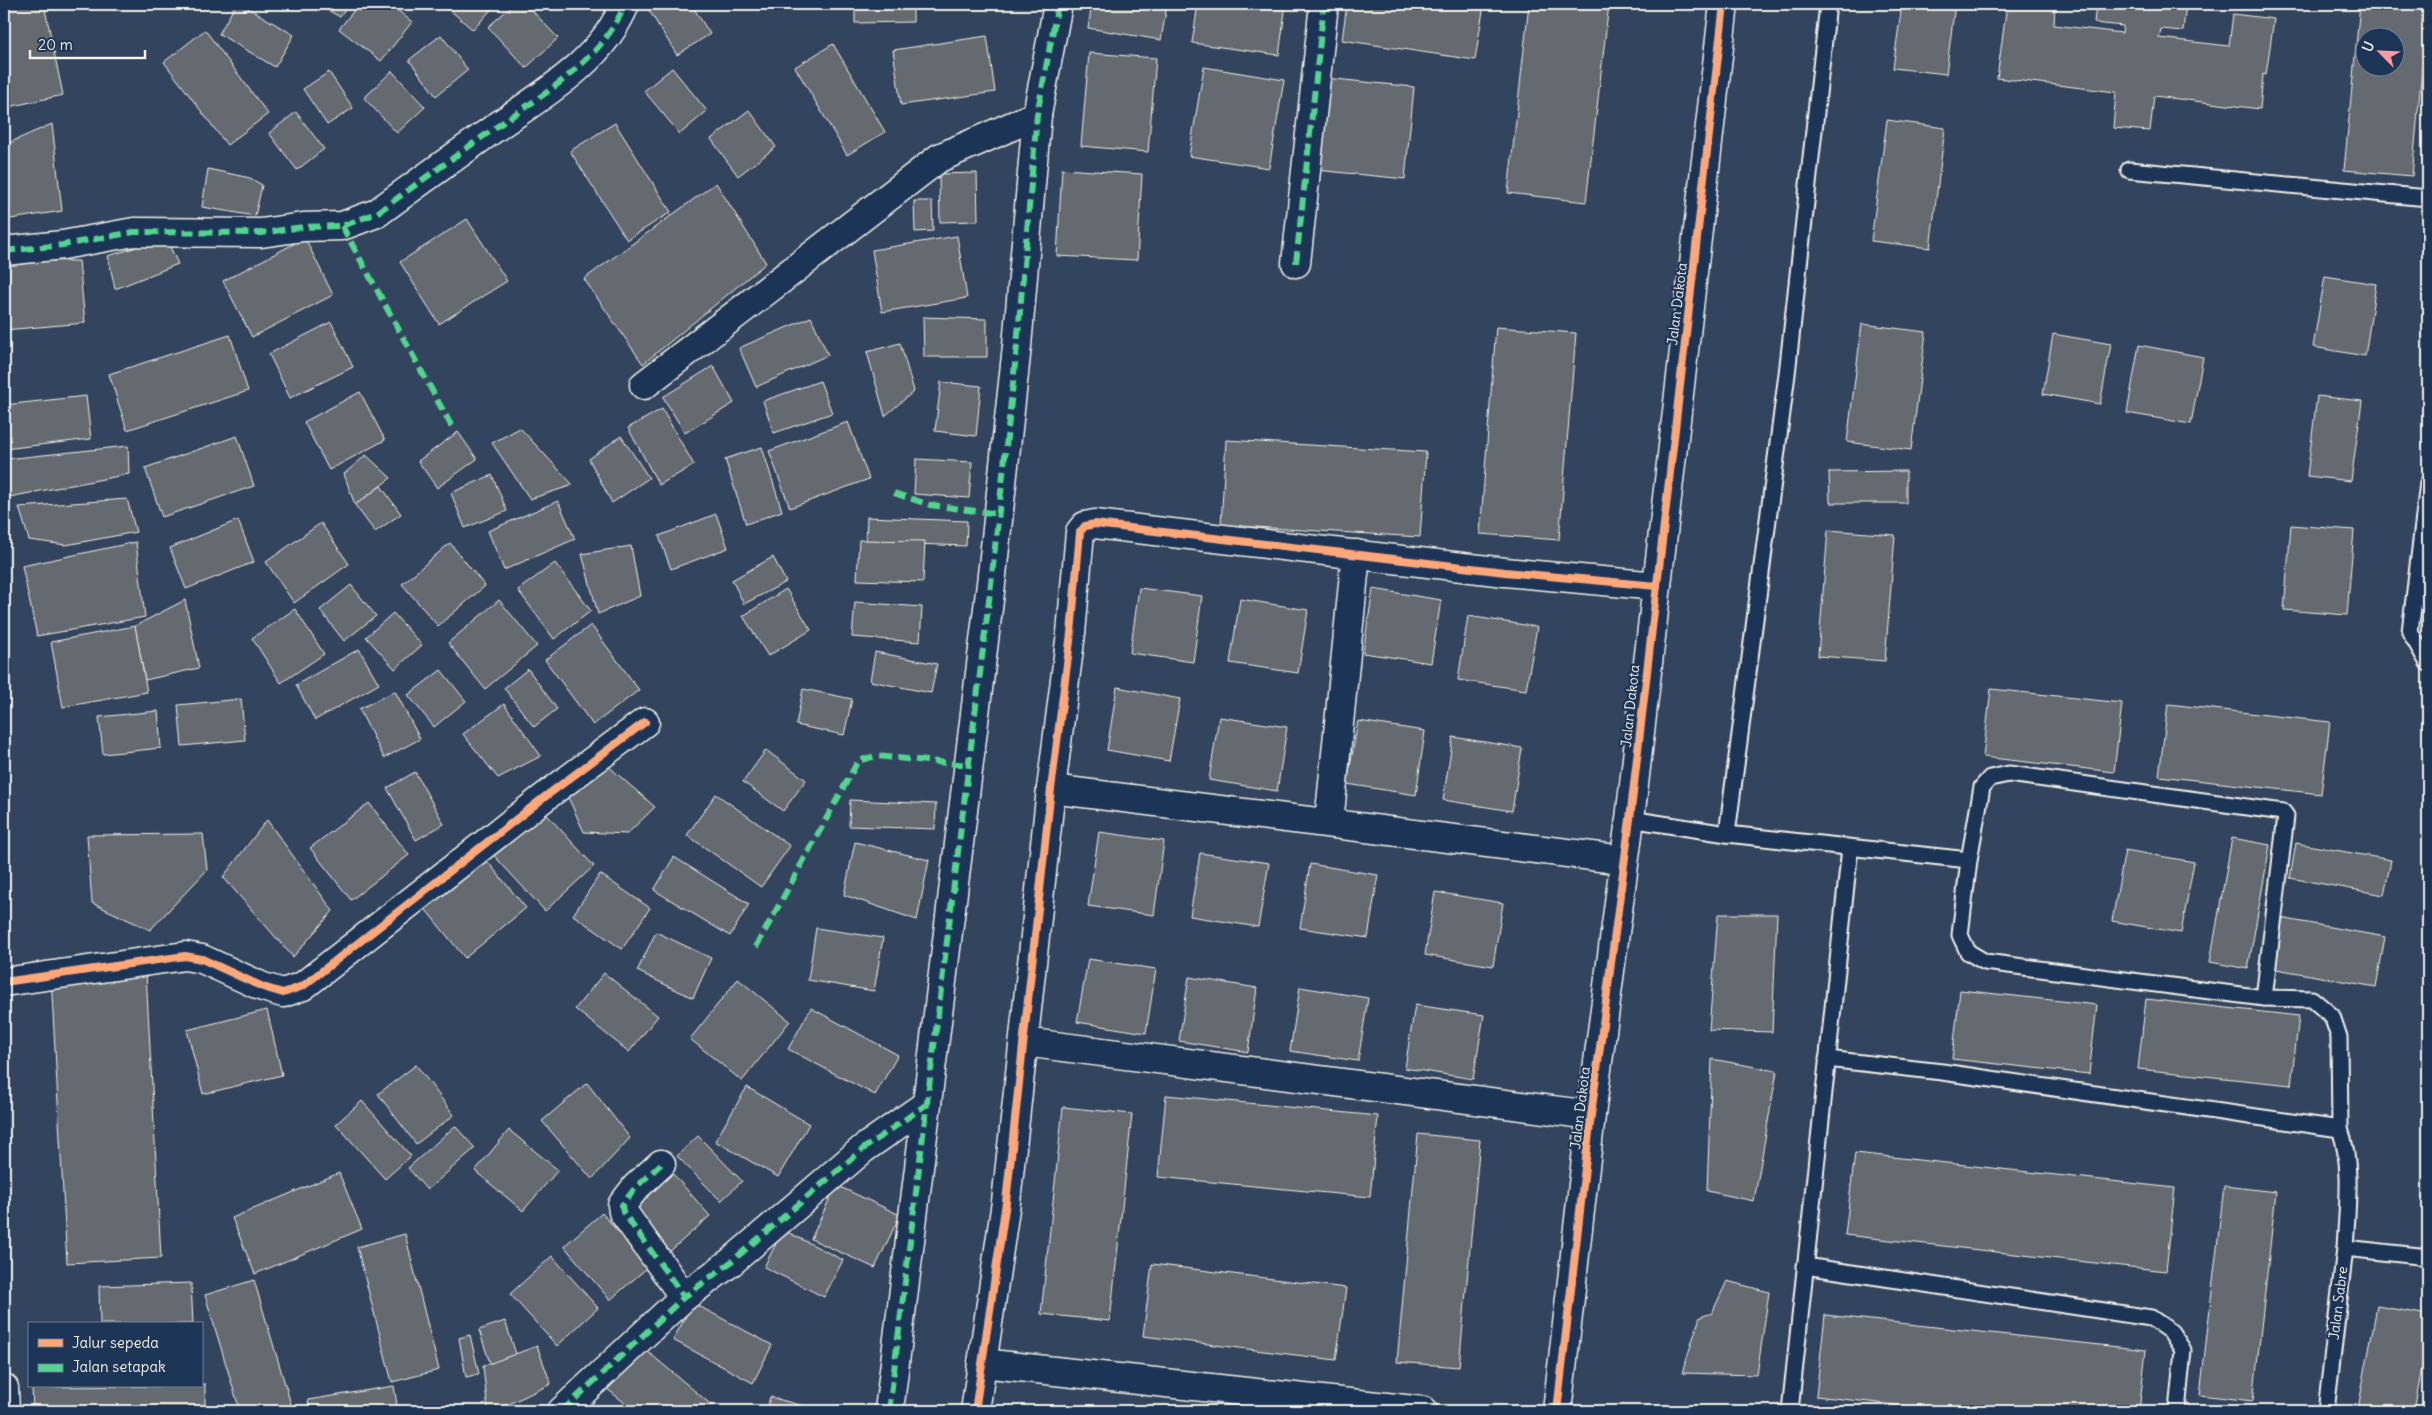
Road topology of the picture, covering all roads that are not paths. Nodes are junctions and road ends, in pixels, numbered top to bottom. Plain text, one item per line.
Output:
1 (625, 4) edge
2 (1058, 4) edge
3 (1324, 4) edge
4 (1724, 4) edge
5 (1828, 4) edge
6 (1037, 115) junction
7 (2129, 170) dead end
8 (2428, 198) edge
9 (4, 251) edge
10 (1296, 263) dead end
11 (644, 385) dead end
12 (2428, 483) edge
13 (1356, 554) junction
14 (1657, 586) junction
15 (2428, 663) edge
16 (645, 722) dead end
17 (1051, 789) junction
18 (1630, 819) junction
19 (1329, 823) junction
20 (1727, 834) junction
21 (1850, 848) junction
22 (1624, 860) junction
23 (1969, 860) junction
24 (4, 982) edge
25 (2264, 998) junction
26 (1024, 1042) junction
27 (1827, 1059) junction
28 (927, 1104) junction
29 (1591, 1115) junction
30 (2340, 1128) junction
31 (661, 1164) dead end
32 (2345, 1248) junction
33 (2428, 1257) edge
34 (1805, 1266) junction
35 (684, 1297) junction
36 (982, 1363) junction
37 (4, 1388) edge
38 (6, 1411) edge
39 (562, 1411) edge
40 (889, 1411) edge
41 (975, 1411) edge
42 (1423, 1411) edge
43 (1557, 1411) edge
44 (1790, 1411) edge
45 (2177, 1411) edge
46 (2326, 1411) edge

1 - 9 main road
2 - 6 main road
3 - 10 main road
4 - 14 main road, Jalan Dakota
5 - 20 lane
6 - 11 main road
6 - 28 main road
7 - 8 lane
12 - 15 lane
13 - 14 main road
13 - 17 main road
13 - 19 main road
14 - 18 main road, Jalan Dakota
16 - 24 main road
17 - 19 main road
17 - 26 main road
18 - 20 lane
18 - 22 main road, Jalan Dakota
19 - 22 main road
20 - 21 lane
21 - 23 lane
21 - 27 lane
22 - 29 main road, Jalan Dakota
23 - 25 lane
23 - 25 lane
25 - 30 lane
26 - 29 main road
26 - 36 main road
27 - 30 lane
27 - 34 lane
28 - 35 main road
28 - 40 main road
29 - 43 main road, Jalan Dakota
30 - 32 lane
31 - 35 main road
32 - 33 lane, Jalan Sabre
32 - 46 lane, Jalan Sabre
34 - 44 lane
34 - 45 lane
35 - 39 main road
36 - 41 main road
36 - 42 main road
37 - 38 main road

